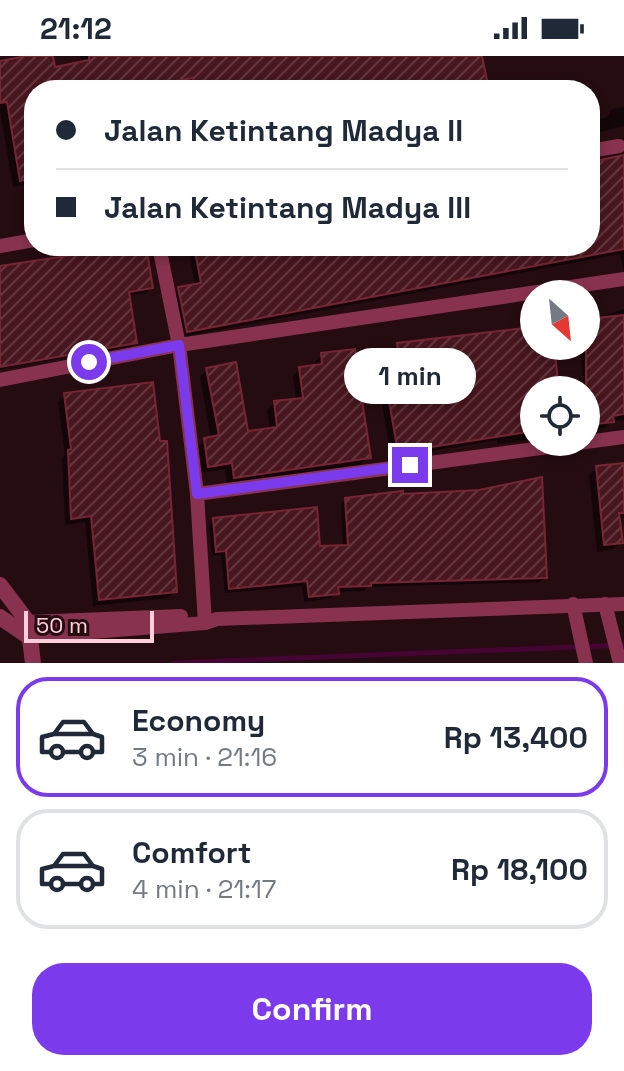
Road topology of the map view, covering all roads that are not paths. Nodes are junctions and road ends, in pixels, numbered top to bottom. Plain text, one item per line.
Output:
1 (619, 146) dead end
2 (600, 149) edge
3 (24, 242) edge
4 (0, 246) edge
5 (161, 256) edge
6 (624, 279) edge
7 (179, 345) junction
8 (0, 380) edge
9 (624, 437) edge
10 (197, 494) junction
11 (0, 585) edge
12 (573, 604) junction
13 (605, 604) junction
14 (624, 604) edge
15 (209, 619) junction
16 (14, 623) edge
17 (619, 658) edge
18 (32, 659) edge
19 (586, 662) edge

1 - 2 street
3 - 4 street
5 - 7 street
6 - 7 street
7 - 8 street
7 - 10 street
9 - 10 street
10 - 15 street
11 - 16 street
12 - 13 street
12 - 15 street
12 - 19 street
13 - 14 street
13 - 17 street
15 - 16 street
16 - 18 street

